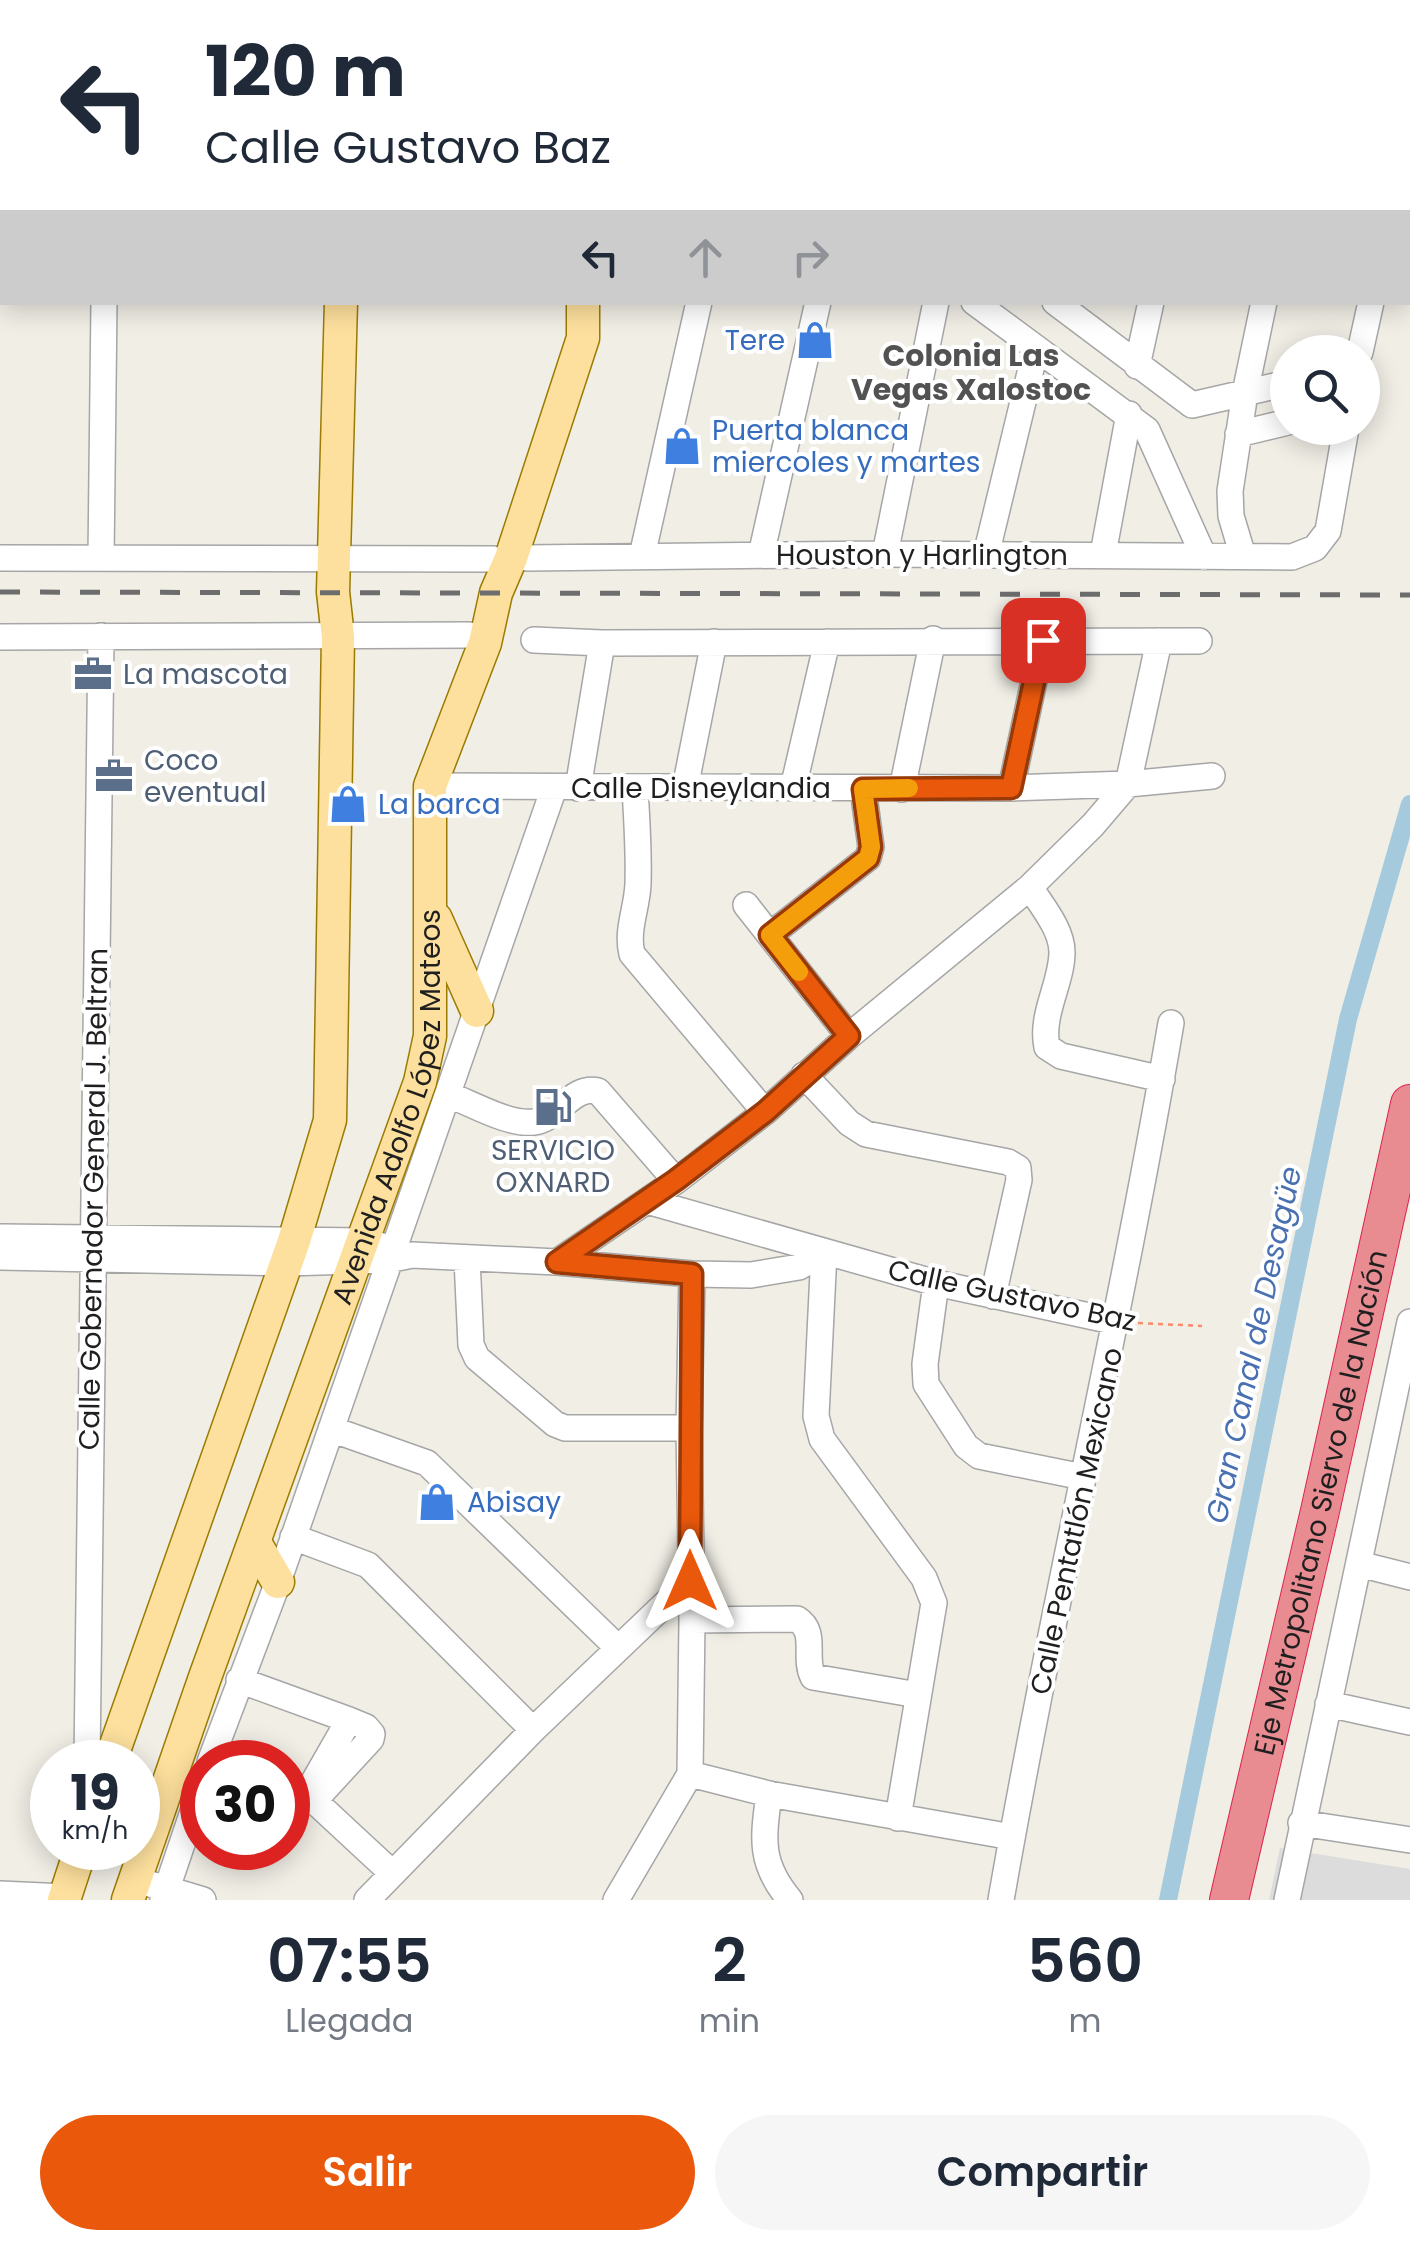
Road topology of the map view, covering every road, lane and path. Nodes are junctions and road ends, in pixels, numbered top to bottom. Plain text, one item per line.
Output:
1 (104, 305) edge
2 (341, 305) edge
3 (583, 305) edge
4 (595, 305) edge
5 (699, 305) edge
6 (817, 305) edge
7 (935, 305) edge
8 (978, 305) edge
9 (1059, 305) edge
10 (1150, 305) edge
11 (1263, 305) edge
12 (1370, 305) edge
13 (1364, 335) edge
14 (583, 338) junction
15 (1036, 348) junction
16 (1138, 366) junction
17 (1270, 388) edge
18 (1245, 393) junction
19 (1129, 414) junction
20 (1270, 426) edge
21 (1238, 434) junction
22 (1343, 445) edge
23 (885, 554) junction
24 (1103, 554) junction
25 (986, 555) junction
26 (642, 556) junction
27 (761, 556) junction
28 (1204, 556) junction
29 (1243, 556) junction
30 (336, 557) junction
31 (0, 558) edge
32 (101, 558) junction
33 (527, 558) dead end
34 (493, 559) dead end
35 (468, 635) dead end
36 (0, 636) edge
37 (101, 636) junction
38 (338, 637) junction
39 (534, 640) dead end
40 (933, 640) junction
41 (1043, 640) junction
42 (1159, 640) junction
43 (1198, 641) dead end
44 (714, 642) junction
45 (827, 642) junction
46 (602, 643) junction
47 (1212, 776) dead end
48 (1128, 784) junction
49 (430, 786) junction
50 (566, 788) junction
51 (685, 788) junction
52 (793, 788) junction
53 (902, 788) junction
54 (1011, 788) junction
55 (634, 789) junction
56 (863, 789) junction
57 (1030, 886) junction
58 (746, 905) dead end
59 (430, 906) junction
60 (770, 935) junction
61 (477, 1011) junction
62 (1171, 1023) dead end
63 (849, 1036) junction
64 (804, 1075) junction
65 (1162, 1079) junction
66 (448, 1095) junction
67 (1410, 1104) edge
68 (765, 1112) junction
69 (409, 1159) junction
70 (676, 1180) junction
71 (647, 1201) junction
72 (1410, 1202) edge
73 (0, 1236) edge
74 (92, 1248) junction
75 (290, 1252) junction
76 (824, 1252) junction
77 (382, 1253) junction
78 (0, 1257) edge
79 (467, 1259) junction
80 (557, 1262) junction
81 (692, 1274) junction
82 (936, 1282) junction
83 (993, 1296) junction
84 (1118, 1322) junction
85 (1410, 1322) edge
86 (1202, 1326) dead end
87 (1401, 1414) edge
88 (332, 1428) junction
89 (689, 1428) junction
90 (1082, 1477) junction
91 (293, 1536) junction
92 (255, 1543) junction
93 (1359, 1564) junction
94 (1410, 1576) edge
95 (690, 1581) junction
96 (278, 1582) junction
97 (692, 1620) junction
98 (618, 1648) junction
99 (239, 1680) junction
100 (918, 1696) junction
101 (1328, 1704) junction
102 (1410, 1722) edge
103 (533, 1730) junction
104 (87, 1740) edge
105 (118, 1740) edge
106 (218, 1740) edge
107 (690, 1774) junction
108 (769, 1794) junction
109 (898, 1818) junction
110 (1301, 1823) junction
111 (180, 1829) edge
112 (1012, 1837) junction
113 (1410, 1840) edge
114 (74, 1870) edge
115 (392, 1873) junction
116 (148, 1892) edge
117 (0, 1894) edge
118 (64, 1898) edge
119 (202, 1900) edge
120 (367, 1900) edge
121 (616, 1900) edge
122 (790, 1900) edge
123 (1001, 1900) edge
124 (1228, 1900) edge
125 (1248, 1900) edge
126 (1287, 1900) edge

1 - 32 street
2 - 30 main road, Avenida Adolfo López Mateos
3 - 14 main road, Avenida Adolfo López Mateos
4 - 14 main road
5 - 26 street
6 - 27 street
7 - 23 street
8 - 15 street
9 - 16 street
10 - 16 street
11 - 18 street
12 - 13 street
14 - 49 main road, Avenida Adolfo López Mateos
15 - 19 street
15 - 25 street
16 - 18 street
17 - 18 street
18 - 21 street
19 - 24 street
19 - 28 street
20 - 21 street
21 - 29 street
22 - 29 street, Houston y Harlington
23 - 25 street, Houston y Harlington
23 - 27 street, Houston y Harlington
24 - 25 street, Houston y Harlington
24 - 28 street, Houston y Harlington
26 - 27 street, Houston y Harlington
26 - 33 street, Houston y Harlington
28 - 29 street, Houston y Harlington
30 - 32 street
30 - 34 street
30 - 38 main road, Avenida Adolfo López Mateos
31 - 32 street
35 - 38 street
36 - 37 street
37 - 38 street
37 - 74 street, Calle Gobernador General J. Beltran
38 - 75 main road, Avenida Adolfo López Mateos
39 - 46 street
40 - 41 street
40 - 45 street
40 - 53 street
41 - 42 street
41 - 54 street
42 - 43 street
42 - 48 street
44 - 45 street
44 - 46 street
44 - 51 street
45 - 52 street
46 - 50 street
47 - 48 street, Calle Disneylandia
48 - 54 street, Calle Disneylandia
48 - 57 street
49 - 50 street, Calle Disneylandia
49 - 59 main road, Avenida Adolfo López Mateos
50 - 55 street, Calle Disneylandia
50 - 61 street
51 - 52 street, Calle Disneylandia
51 - 55 street, Calle Disneylandia
52 - 56 street, Calle Disneylandia
53 - 54 street, Calle Disneylandia
53 - 56 street, Calle Disneylandia
55 - 68 street
56 - 60 street
57 - 63 street
57 - 65 street
58 - 60 street
59 - 61 main road
59 - 69 main road, Avenida Adolfo López Mateos
60 - 63 street
61 - 66 street
62 - 65 street, Calle Pentatlón Mexicano
63 - 64 street
64 - 68 street
64 - 83 street
65 - 84 street, Calle Pentatlón Mexicano
66 - 69 street
66 - 70 street
67 - 124 highway, Eje Metropolitano Siervo de la Nación
68 - 70 street
69 - 77 main road, Avenida Adolfo López Mateos
70 - 71 street
71 - 76 street, Calle Gustavo Baz
71 - 80 street
72 - 125 highway, Eje Metropolitano Siervo de la Nación
73 - 74 street
74 - 75 street
74 - 78 street
74 - 104 street, Calle Gobernador General J. Beltran
75 - 77 street
75 - 105 main road, Avenida Adolfo López Mateos
76 - 81 street
76 - 82 street, Calle Gustavo Baz
76 - 100 street
77 - 79 street
77 - 88 street
77 - 92 main road, Avenida Adolfo López Mateos
79 - 80 street
79 - 89 street
80 - 81 street
81 - 89 street
82 - 83 street, Calle Gustavo Baz
82 - 90 street
83 - 84 street, Calle Gustavo Baz
84 - 86 path, Calle Gustavo Baz
84 - 90 street, Calle Pentatlón Mexicano
85 - 87 street
87 - 93 street
88 - 91 street
88 - 98 street
89 - 95 street
90 - 112 street, Calle Pentatlón Mexicano
91 - 96 street
91 - 103 street
92 - 96 main road
92 - 116 main road, Avenida Adolfo López Mateos
93 - 94 street
93 - 101 street
95 - 97 street
95 - 98 street
96 - 99 street
97 - 100 street
97 - 107 street
98 - 103 street
99 - 106 street
99 - 115 street
100 - 109 street
101 - 102 street
101 - 110 street
103 - 115 street
107 - 108 street
107 - 121 street
108 - 109 street
108 - 122 street
109 - 112 street
110 - 113 street
110 - 126 street
111 - 116 street
112 - 123 street, Calle Pentatlón Mexicano
114 - 118 main road
115 - 120 street
116 - 119 street
117 - 118 street

